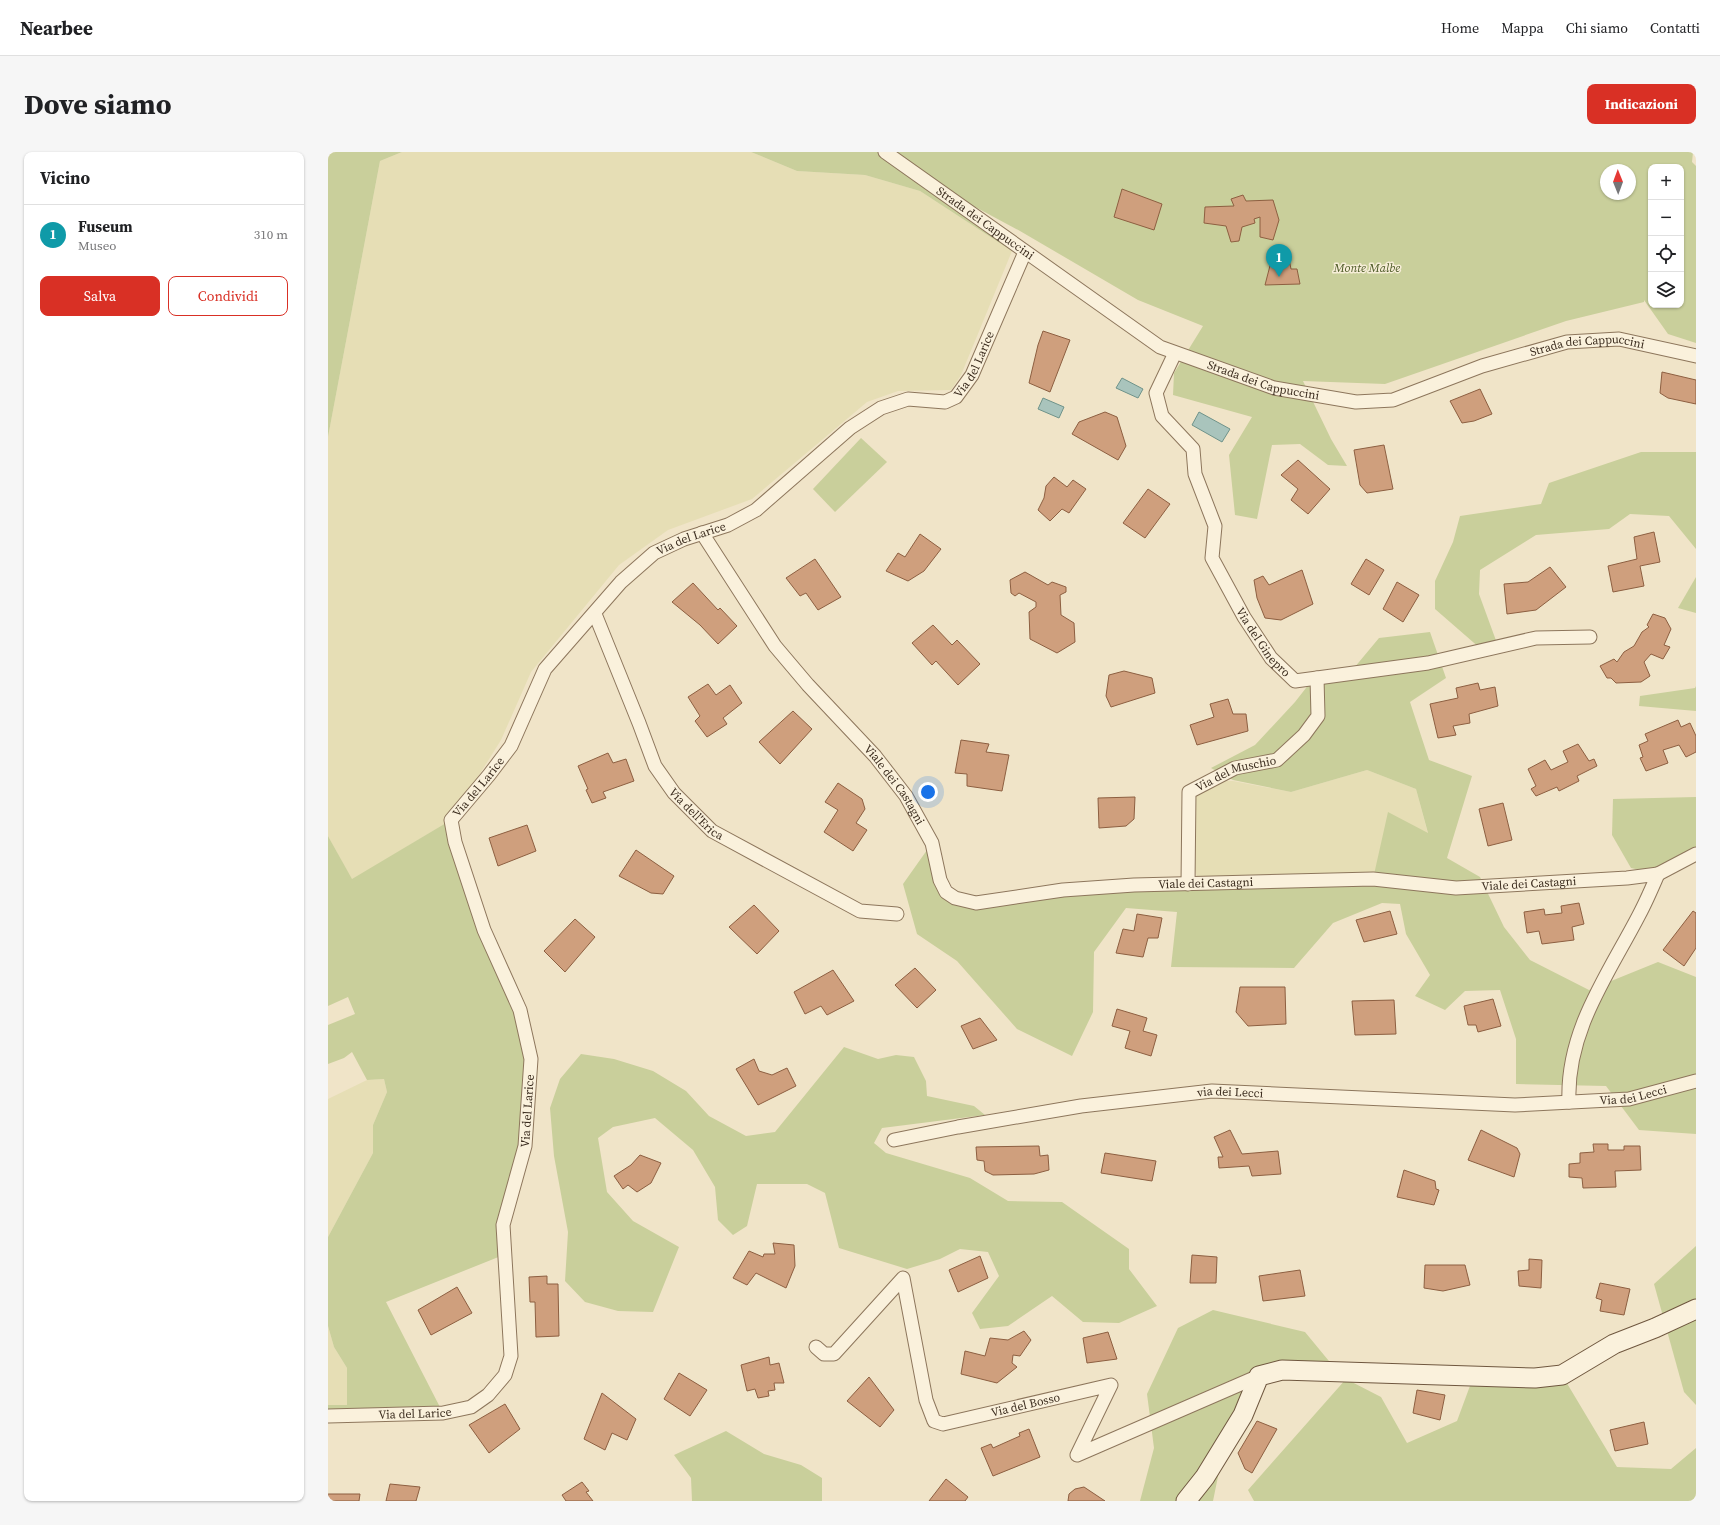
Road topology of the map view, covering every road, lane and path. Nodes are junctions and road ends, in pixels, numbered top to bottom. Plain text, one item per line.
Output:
1 (885, 152) edge
2 (1025, 252) junction
3 (1175, 353) junction
4 (1696, 356) edge
5 (702, 533) junction
6 (595, 614) junction
7 (1590, 637) dead end
8 (1317, 678) junction
9 (1696, 854) edge
10 (1658, 874) junction
11 (1188, 884) junction
12 (896, 914) dead end
13 (1696, 1081) edge
14 (1570, 1102) junction
15 (894, 1140) dead end
16 (1696, 1309) edge
17 (816, 1347) dead end
18 (1260, 1376) junction
19 (328, 1416) edge
20 (1186, 1501) edge

1 - 2 street, Strada dei Cappuccini
2 - 3 street, Strada dei Cappuccini
2 - 5 street, Via del Larice
3 - 4 street, Strada dei Cappuccini
3 - 8 street, Via del Ginepro
5 - 6 street, Via del Larice
5 - 11 street, Viale dei Castagni
6 - 12 street, Via dell'Erica
6 - 19 street, Via del Larice
7 - 8 street, Via del Ginepro
8 - 11 street, Via del Muschio
9 - 10 street
10 - 11 street, Viale dei Castagni
10 - 14 street
13 - 14 street, Via dei Lecci
14 - 15 street, via dei Lecci
16 - 18 street
17 - 18 street, Via del Bosso
18 - 20 street

